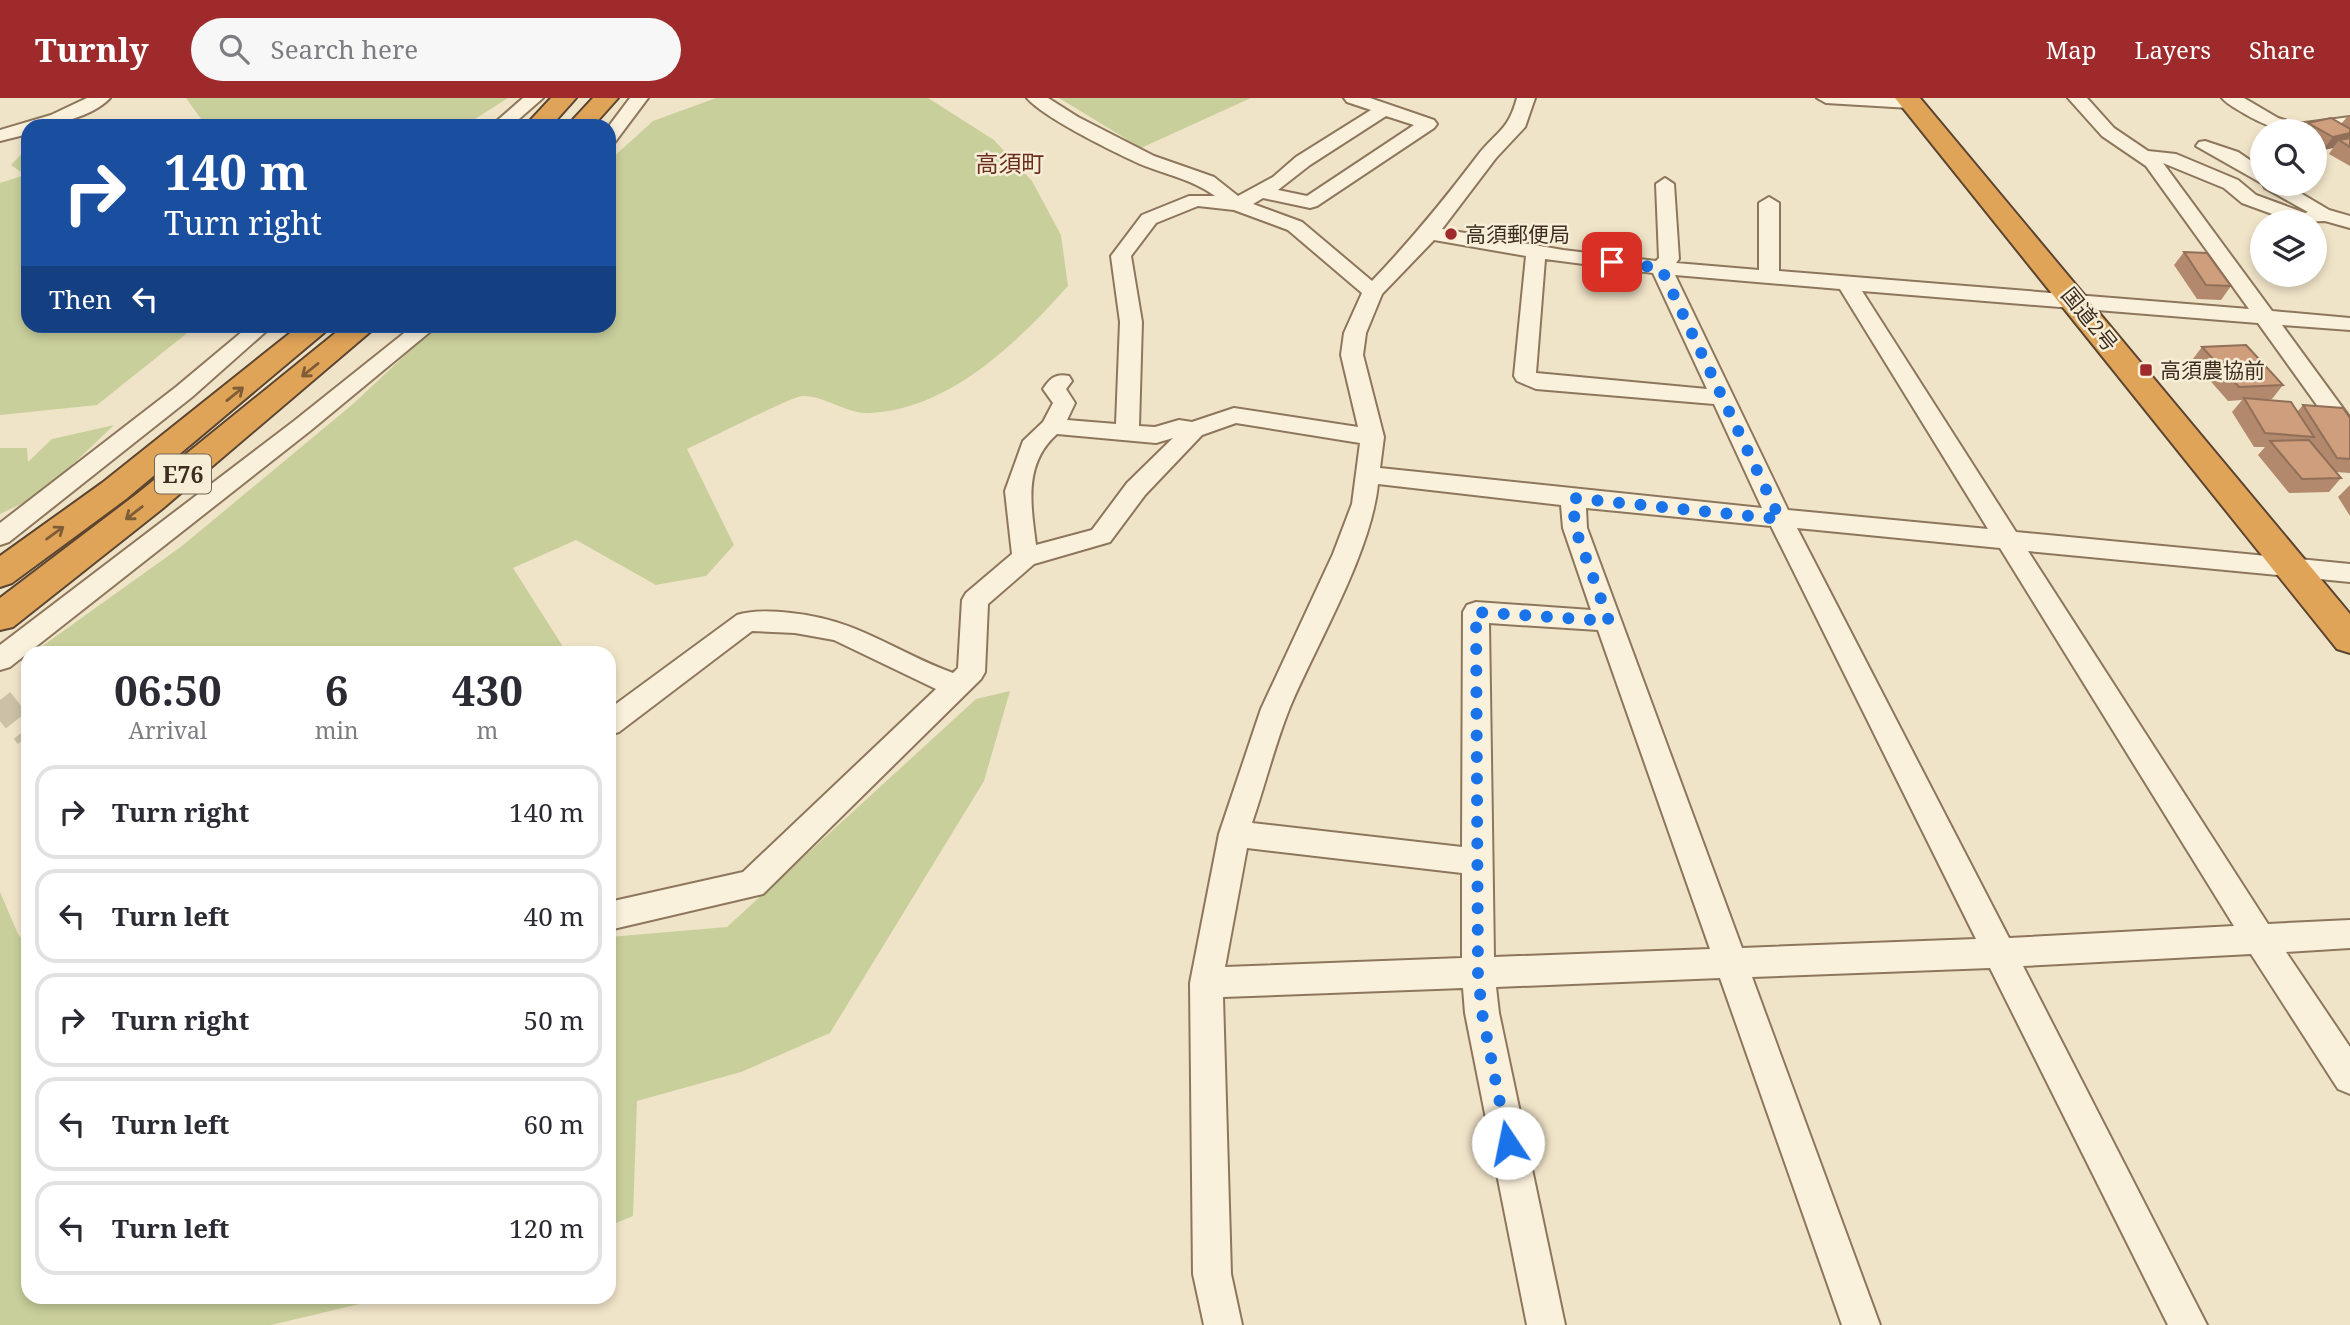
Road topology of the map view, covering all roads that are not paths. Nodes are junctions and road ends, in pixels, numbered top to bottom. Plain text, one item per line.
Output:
1 (101, 98) edge
2 (534, 98) edge
3 (564, 98) edge
4 (606, 98) edge
5 (639, 98) edge
6 (1036, 98) edge
7 (1353, 98) edge
8 (1526, 98) edge
9 (1826, 98) edge
10 (2077, 98) edge
11 (2231, 98) edge
12 (1908, 101) edge
13 (1383, 110) junction
14 (57, 119) edge
15 (508, 119) edge
16 (544, 119) edge
17 (586, 119) edge
18 (2267, 119) edge
19 (2350, 122) edge
20 (2327, 126) edge
21 (616, 129) edge
22 (21, 130) edge
23 (2327, 130) edge
24 (0, 136) edge
25 (2350, 142) edge
26 (2205, 146) dead end
27 (2146, 156) junction
28 (2250, 169) edge
29 (2250, 181) edge
30 (1665, 184) dead end
31 (2231, 184) junction
32 (1261, 192) junction
33 (2293, 196) edge
34 (1769, 203) dead end
35 (1237, 205) junction
36 (2278, 210) edge
37 (2317, 210) edge
38 (2327, 215) edge
39 (2350, 222) edge
40 (1429, 233) junction
41 (1536, 252) junction
42 (1661, 268) junction
43 (1769, 276) junction
44 (1847, 284) junction
45 (1373, 292) junction
46 (2075, 300) junction
47 (2266, 317) junction
48 (2350, 324) edge
49 (253, 333) edge
50 (308, 333) edge
51 (354, 333) edge
52 (417, 333) edge
53 (1062, 381) dead end
54 (1723, 398) junction
55 (1052, 426) junction
56 (1194, 430) junction
57 (1127, 433) junction
58 (2350, 435) edge
59 (1372, 437) junction
60 (1368, 475) junction
61 (1573, 498) junction
62 (1780, 519) junction
63 (0, 536) edge
64 (2008, 538) junction
65 (1025, 557) junction
66 (2290, 567) junction
67 (0, 573) edge
68 (2350, 573) edge
69 (0, 617) edge
70 (1609, 621) junction
71 (2350, 639) edge
72 (0, 660) edge
73 (958, 685) junction
74 (616, 719) edge
75 (1234, 834) junction
76 (1478, 863) junction
77 (616, 914) edge
78 (2350, 934) edge
79 (2259, 938) junction
80 (2000, 953) junction
81 (1732, 962) junction
82 (1478, 973) junction
83 (1206, 983) junction
84 (2350, 1077) edge
85 (1223, 1325) edge
86 (1546, 1325) edge
87 (1861, 1325) edge
88 (2188, 1325) edge

1 - 14 street
2 - 15 street
3 - 16 highway
4 - 17 highway
5 - 21 street
6 - 35 street
7 - 13 street
8 - 40 street
9 - 12 street
10 - 27 street
11 - 18 street
12 - 46 highway, 国道2号
13 - 32 street
13 - 32 street
19 - 20 street
22 - 24 street
23 - 25 street
26 - 28 street
27 - 31 street
27 - 47 street
29 - 31 street
30 - 42 street
31 - 36 street
32 - 35 street
33 - 37 street
34 - 43 street
35 - 45 street
35 - 57 street
38 - 39 street
40 - 41 street
40 - 45 street
41 - 42 street
41 - 54 street
42 - 43 street
42 - 54 street
43 - 44 street
44 - 46 street
44 - 64 street
45 - 59 street
46 - 47 street
46 - 66 highway, 国道2号
47 - 48 street
47 - 58 street
49 - 63 street
67 -> 50 highway, E76
51 -> 69 highway, E76
52 - 72 street
53 - 55 street
54 - 62 street
55 - 57 street
55 - 65 street
56 - 57 street
56 - 59 street
56 - 65 street
59 - 60 street
60 - 61 street
60 - 75 street
61 - 62 street
61 - 70 street
62 - 64 street
62 - 80 street
64 - 66 street
64 - 79 street
65 - 73 street
66 - 68 street
66 - 71 highway, 国道2号
70 - 76 street
70 - 81 street
73 - 74 street
73 - 77 street
75 - 76 street
75 - 83 street
76 - 82 street
78 - 79 street
79 - 80 street
79 - 84 street
80 - 81 street
80 - 88 street
81 - 82 street
81 - 87 street
82 - 83 street
82 - 86 street
83 - 85 street

